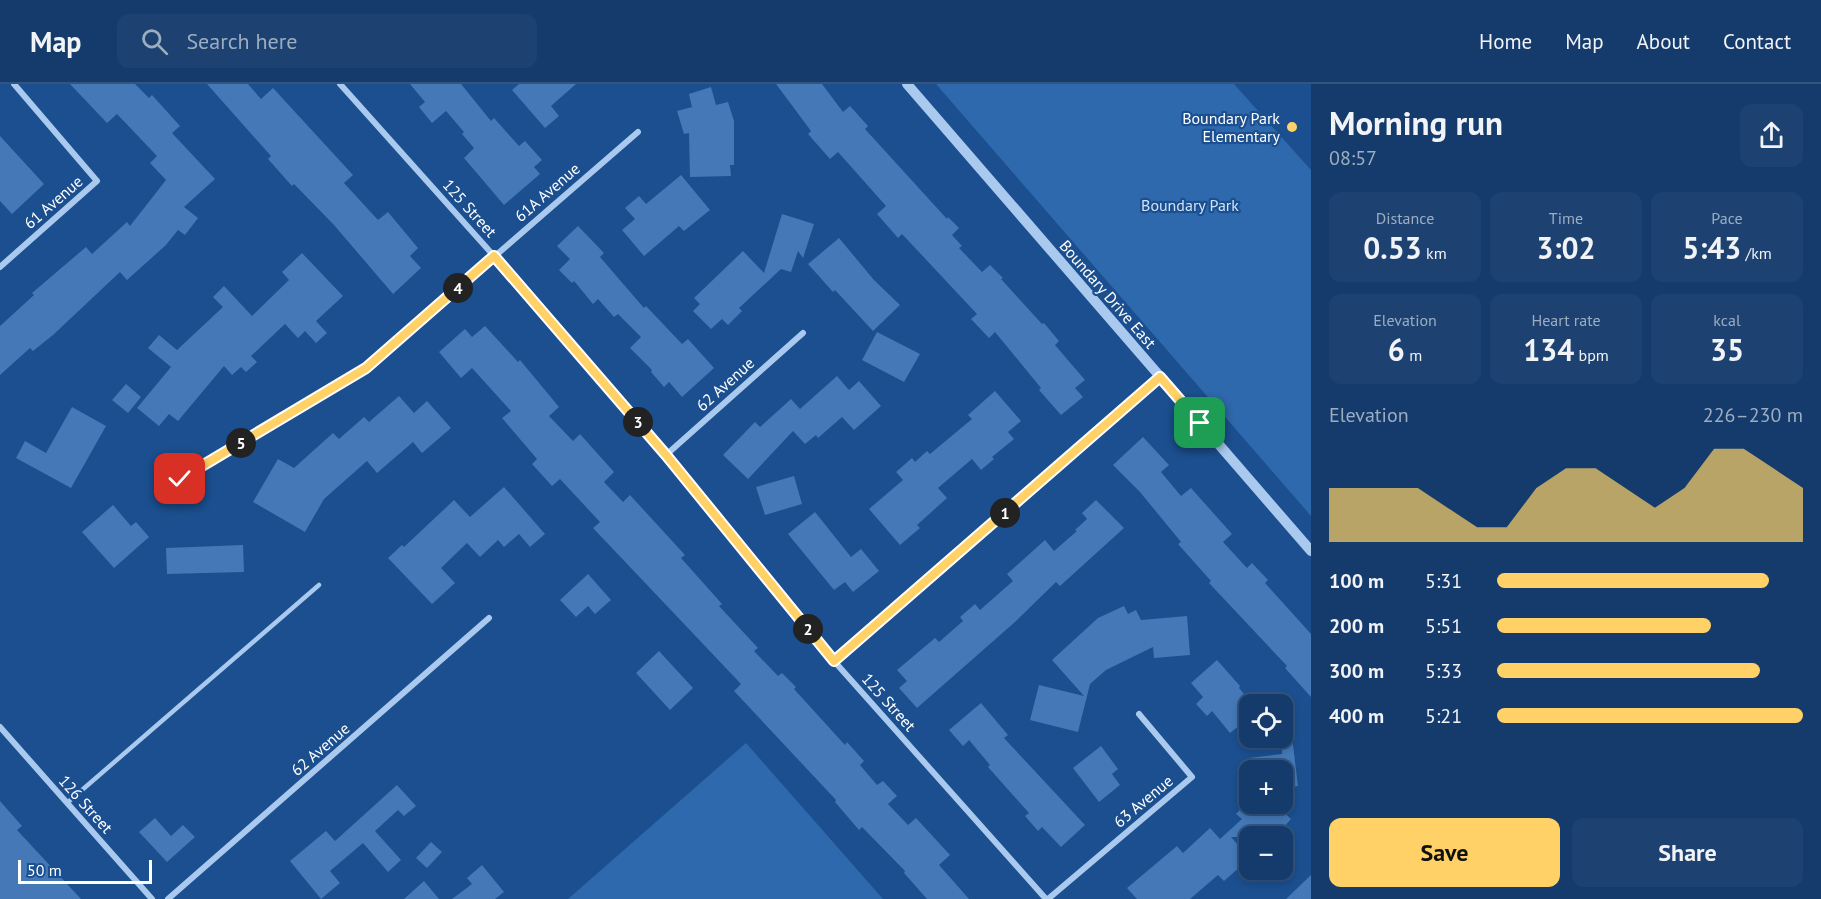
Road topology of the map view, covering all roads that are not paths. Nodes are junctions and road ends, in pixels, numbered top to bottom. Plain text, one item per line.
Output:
1 (14, 84) edge
2 (340, 84) edge
3 (907, 84) edge
4 (638, 132) dead end
5 (494, 256) junction
6 (0, 267) edge
7 (803, 333) dead end
8 (1160, 377) junction
9 (666, 455) junction
10 (180, 479) dead end
11 (1311, 551) edge
12 (319, 585) dead end
13 (489, 618) dead end
14 (834, 661) junction
15 (1139, 714) dead end
16 (0, 727) edge
17 (67, 803) junction
18 (152, 899) edge
19 (168, 899) edge
20 (1047, 899) edge

1 - 6 street, 61 Avenue
2 - 5 street, 125 Street
3 - 8 street, Boundary Drive East
4 - 5 street, 61A Avenue
5 - 9 street, 125 Street
5 - 10 street, 61A Avenue
7 - 9 street, 62 Avenue
8 - 11 street, Boundary Drive East
8 - 14 street
9 - 14 street, 125 Street
12 - 17 lane
13 - 19 street, 62 Avenue
14 - 20 street, 125 Street
15 - 20 street, 63 Avenue
16 - 17 street, 126 Street
17 - 18 street, 126 Street

